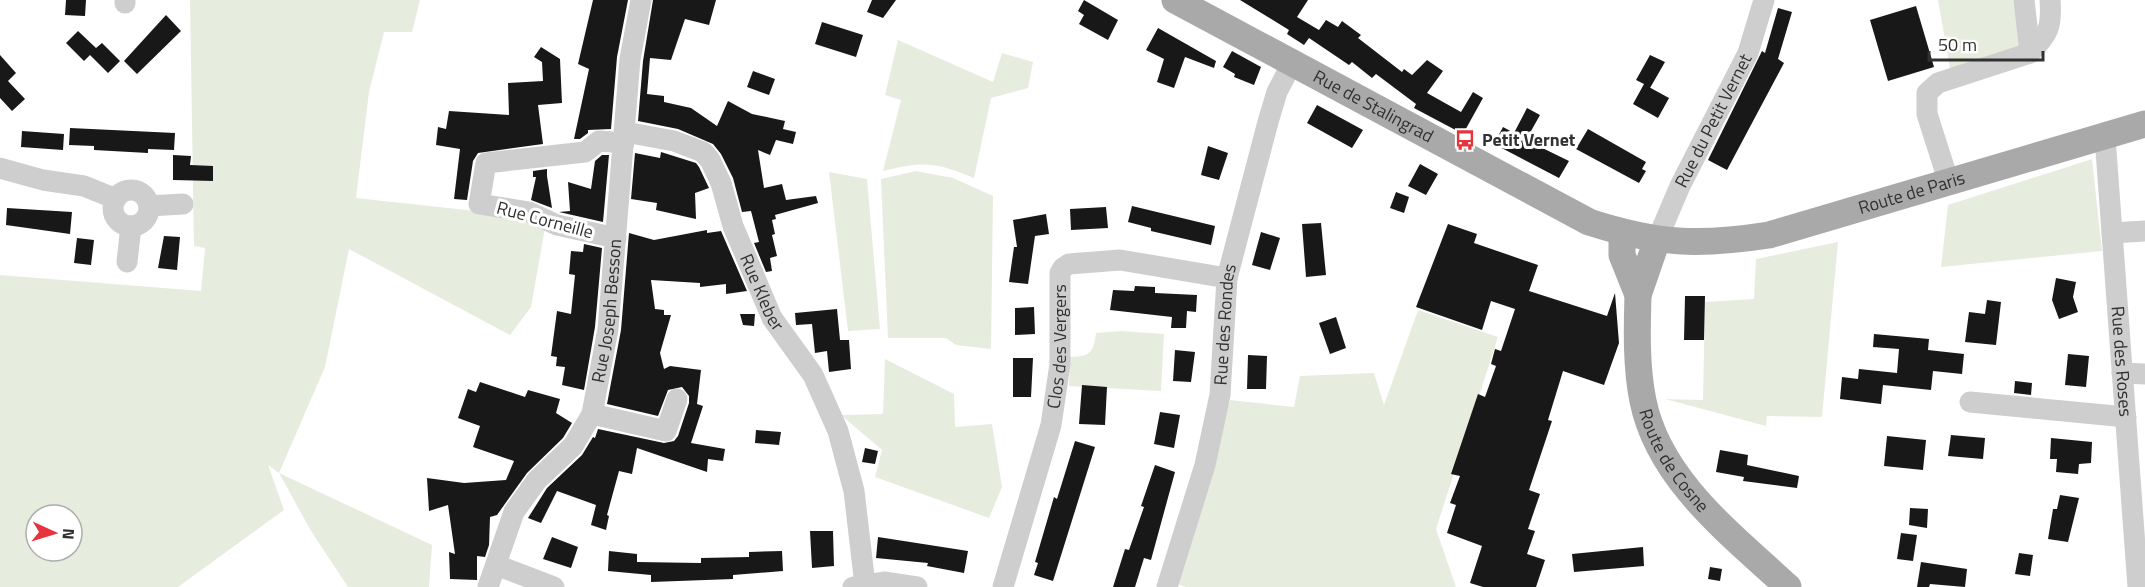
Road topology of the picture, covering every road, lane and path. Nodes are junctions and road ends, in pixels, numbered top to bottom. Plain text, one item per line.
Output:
1 (641, 0) edge
2 (1175, 0) edge
3 (1764, 0) edge
4 (2024, 0) edge
5 (2050, 0) edge
6 (2030, 53) junction
7 (1292, 63) junction
8 (2145, 124) edge
9 (2105, 136) junction
10 (625, 137) junction
11 (0, 168) edge
12 (1948, 183) junction
13 (116, 200) junction
14 (183, 204) dead end
15 (148, 206) junction
16 (131, 226) junction
17 (2145, 231) edge
18 (1622, 233) junction
19 (2112, 233) junction
20 (616, 238) junction
21 (1667, 241) junction
22 (127, 262) dead end
23 (1227, 278) junction
24 (1638, 295) junction
25 (2122, 374) junction
26 (2145, 374) edge
27 (677, 399) dead end
28 (1970, 402) dead end
29 (592, 414) junction
30 (2126, 417) junction
31 (496, 564) junction
32 (857, 586) edge
33 (488, 587) edge
34 (554, 587) edge
35 (917, 587) edge
36 (1003, 587) edge
37 (1167, 587) edge
38 (1788, 587) edge
39 (2138, 587) edge

1 - 10 street, Rue Joseph Besson
2 - 7 main road, Rue de Stalingrad
3 - 21 street, Rue du Petit Vernet
4 - 6 street
5 - 6 street
6 - 12 street
7 - 18 main road, Rue de Stalingrad
7 - 23 street, Rue des Rondes
8 - 9 main road, Route de Paris
9 - 12 main road, Route de Paris
9 - 19 street, Rue des Roses
10 - 20 street, Rue Joseph Besson
10 - 20 street, Rue Corneille
10 - 32 street, Rue Kleber
11 - 13 street
12 - 21 main road, Route de Paris
13 - 15 street
13 - 16 street
14 - 15 street
15 - 16 street
16 - 22 street
17 - 19 street
18 - 21 main road, Rue de Stalingrad
18 - 24 main road, Route de Cosne
19 - 25 street, Rue des Roses
20 - 29 street, Rue Joseph Besson
21 - 24 main road, Route de Cosne
23 - 36 street, Clos des Vergers
23 - 37 street, Rue des Rondes
24 - 38 main road, Route de Cosne
25 - 26 street
25 - 30 street, Rue des Roses
27 - 29 street
28 - 30 street
29 - 31 street, Rue Joseph Besson
30 - 39 street, Rue des Roses
31 - 33 street, Rue Joseph Besson
31 - 34 street
32 - 35 street

